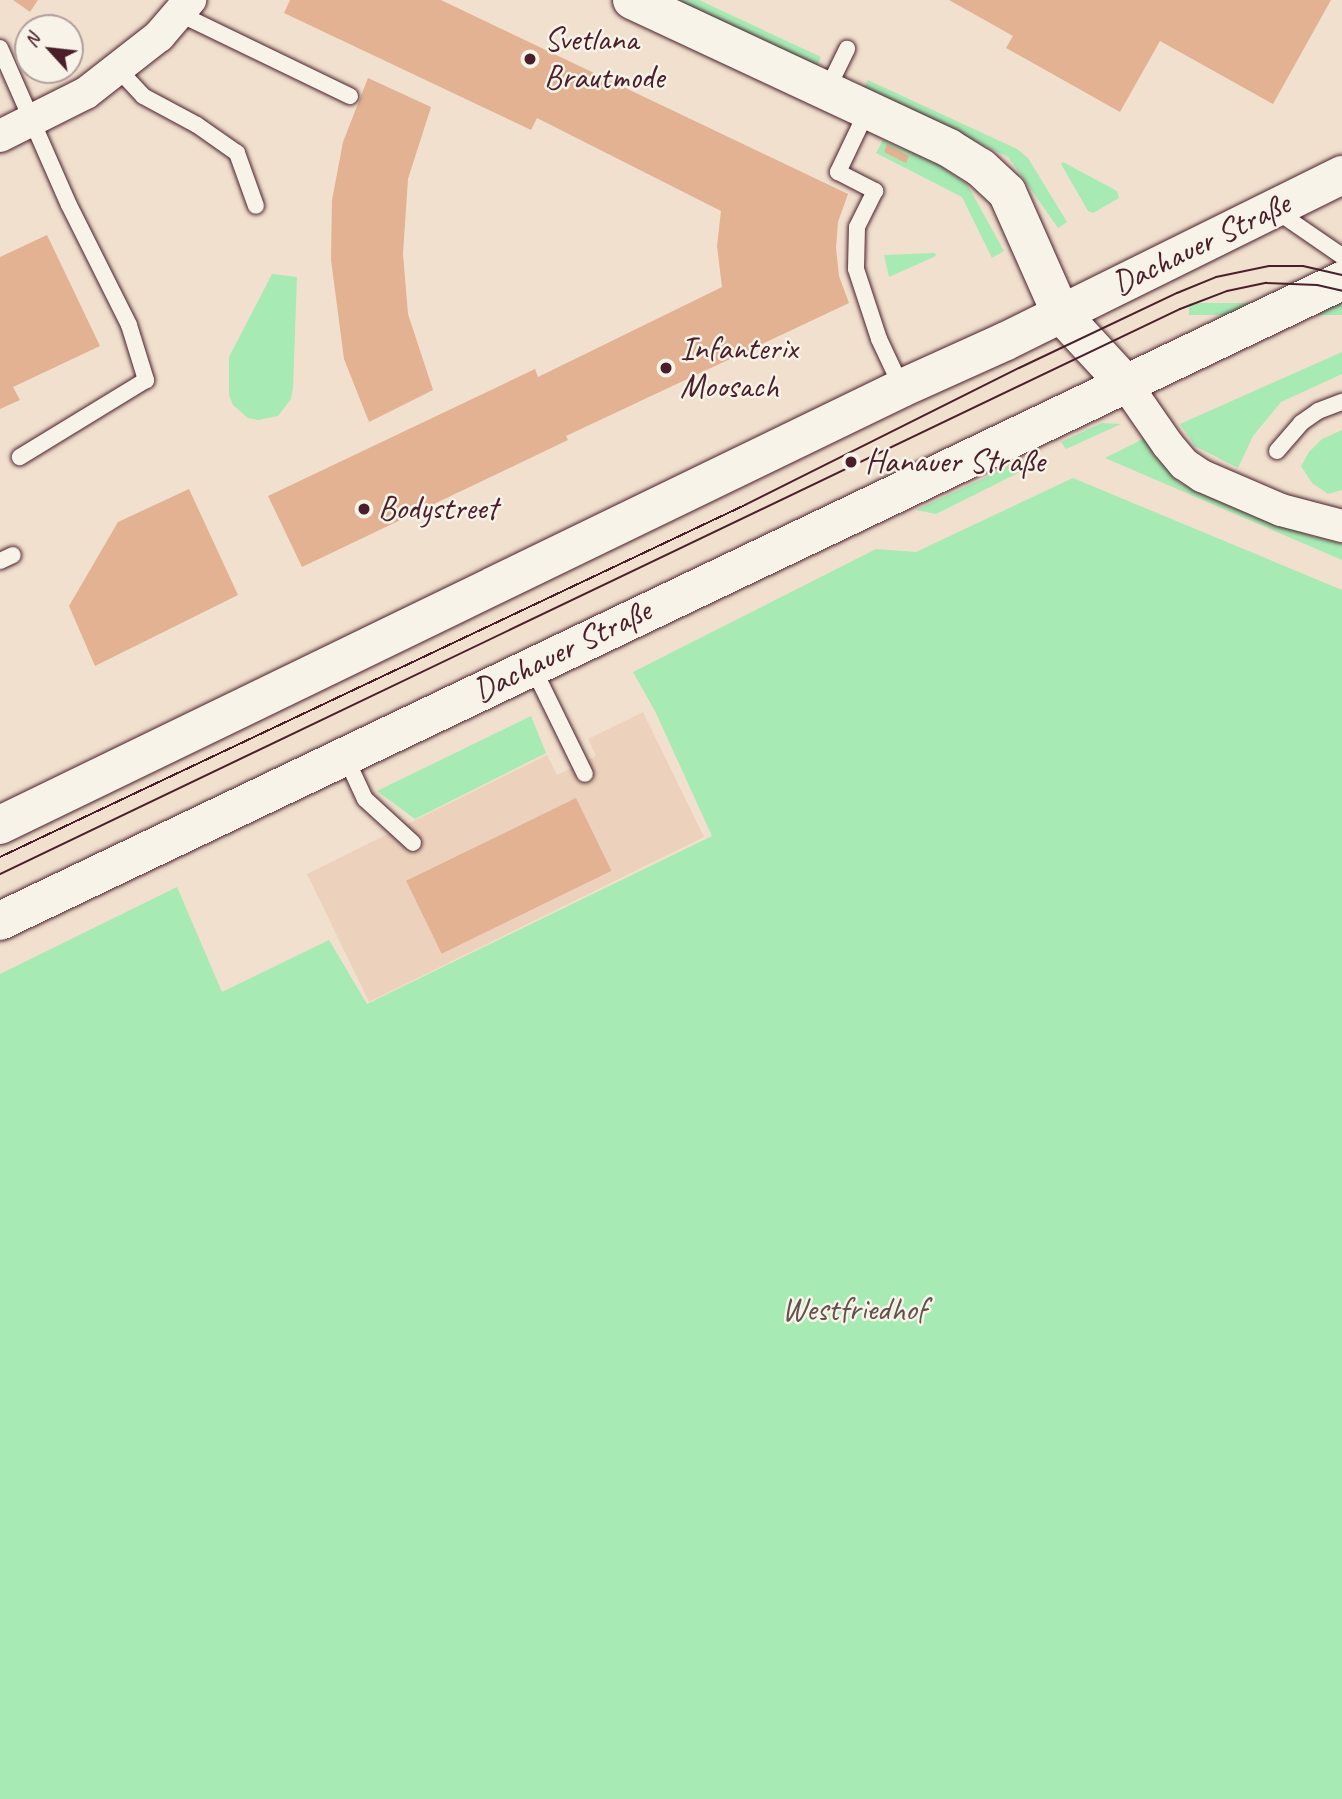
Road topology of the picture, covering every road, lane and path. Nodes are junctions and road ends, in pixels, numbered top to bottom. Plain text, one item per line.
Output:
1 (632, 0) edge
2 (184, 7) edge
3 (0, 48) edge
4 (847, 50) dead end
5 (118, 69) junction
6 (827, 90) junction
7 (350, 96) dead end
8 (868, 109) junction
9 (32, 120) junction
10 (0, 136) edge
11 (1342, 175) edge
12 (256, 206) dead end
13 (1273, 208) junction
14 (1342, 256) edge
15 (1342, 281) edge
16 (1061, 314) junction
17 (1125, 383) junction
18 (902, 388) junction
19 (1342, 402) edge
20 (1277, 451) dead end
21 (20, 457) dead end
22 (1342, 526) edge
23 (532, 666) junction
24 (344, 756) junction
25 (585, 774) dead end
26 (0, 825) edge
27 (413, 843) dead end
28 (0, 920) edge

1 - 6 main road
2 - 5 street
2 - 7 lane
3 - 9 lane
4 - 6 lane
5 - 9 street
5 - 12 lane
6 - 8 main road
8 - 16 main road
8 - 18 lane
9 - 10 street
9 - 21 lane
11 - 13 main road, Dachauer Straße
13 - 14 lane
13 - 16 main road, Dachauer Straße
15 - 17 main road, Dachauer Straße
16 - 17 main road
16 - 18 main road, Dachauer Straße
17 - 22 street
17 - 23 main road, Dachauer Straße
18 - 26 main road, Dachauer Straße
19 - 20 lane
23 - 24 main road, Dachauer Straße
23 - 25 lane
24 - 27 lane
24 - 28 main road, Dachauer Straße

